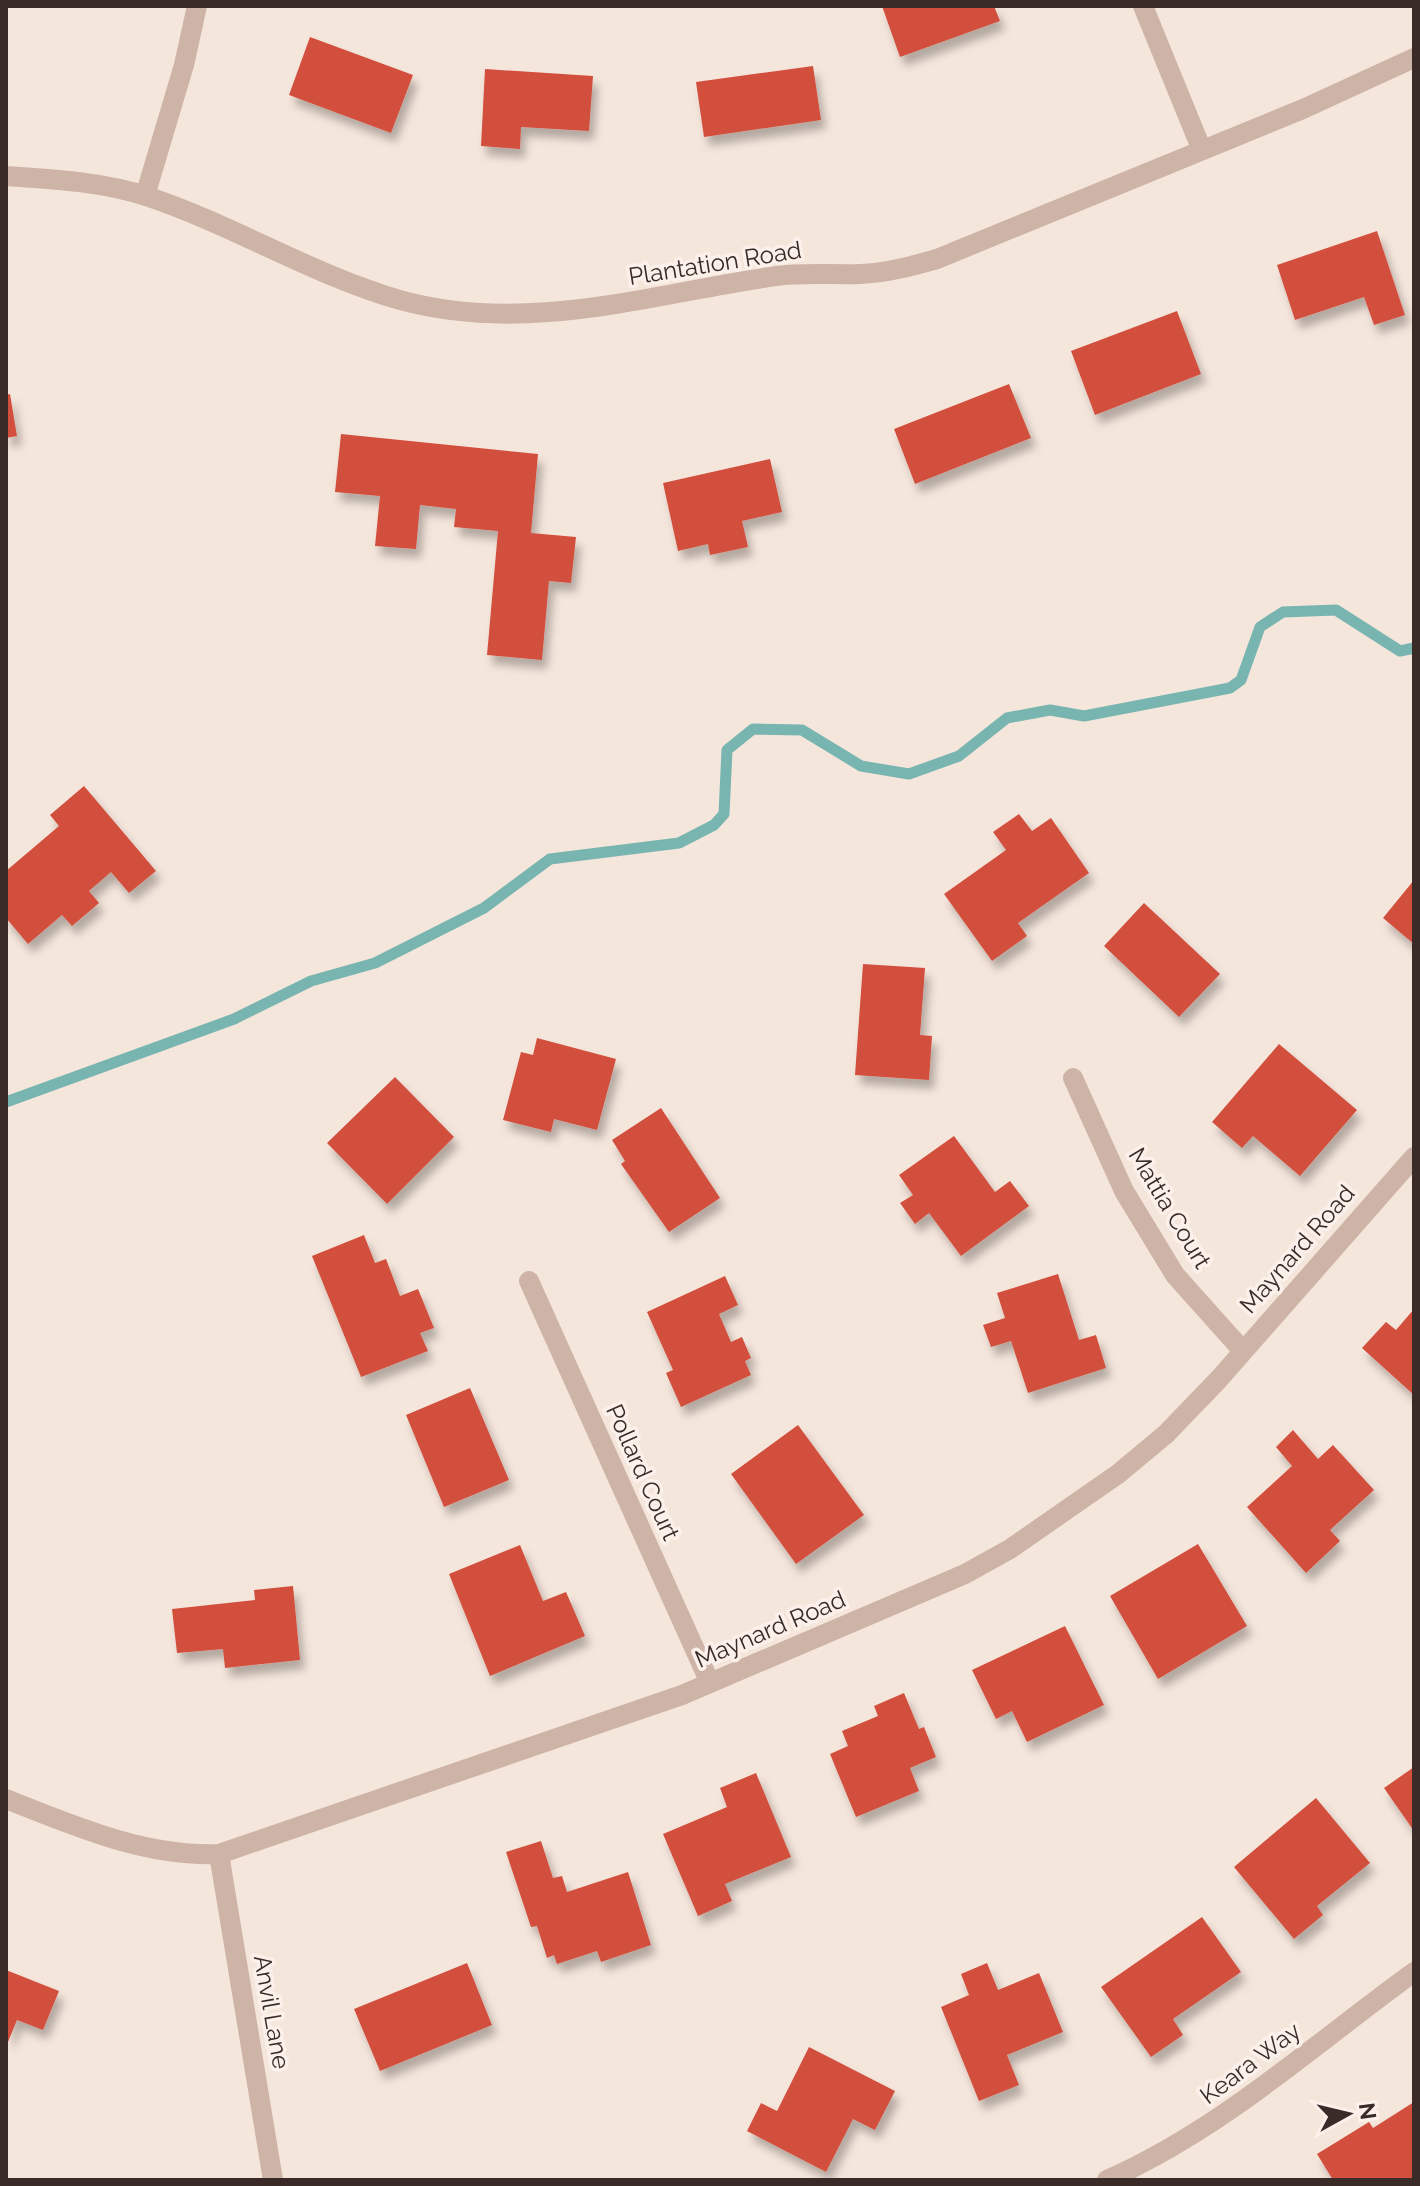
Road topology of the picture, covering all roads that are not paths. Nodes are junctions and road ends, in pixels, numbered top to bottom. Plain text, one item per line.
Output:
1 (197, 6) edge
2 (1143, 6) edge
3 (1414, 58) edge
4 (1201, 148) junction
5 (6, 176) edge
6 (145, 196) junction
7 (1073, 1078) dead end
8 (1414, 1157) edge
9 (1407, 1179) edge
10 (529, 1281) dead end
11 (1243, 1351) junction
12 (710, 1683) junction
13 (6, 1799) edge
14 (219, 1854) junction
15 (1414, 1972) edge
16 (273, 2180) edge
17 (1107, 2180) edge

1 - 6 street
2 - 4 street
3 - 4 street, Plantation Road
4 - 6 street, Plantation Road
5 - 6 street, Plantation Road
7 - 11 street, Mattia Court
8 - 9 street, Maynard Road
9 - 11 street, Maynard Road
10 - 12 street, Pollard Court
11 - 12 street, Maynard Road
12 - 14 street, Maynard Road
13 - 14 street, Maynard Road
14 - 16 street, Anvil Lane
15 - 17 street, Keara Way

